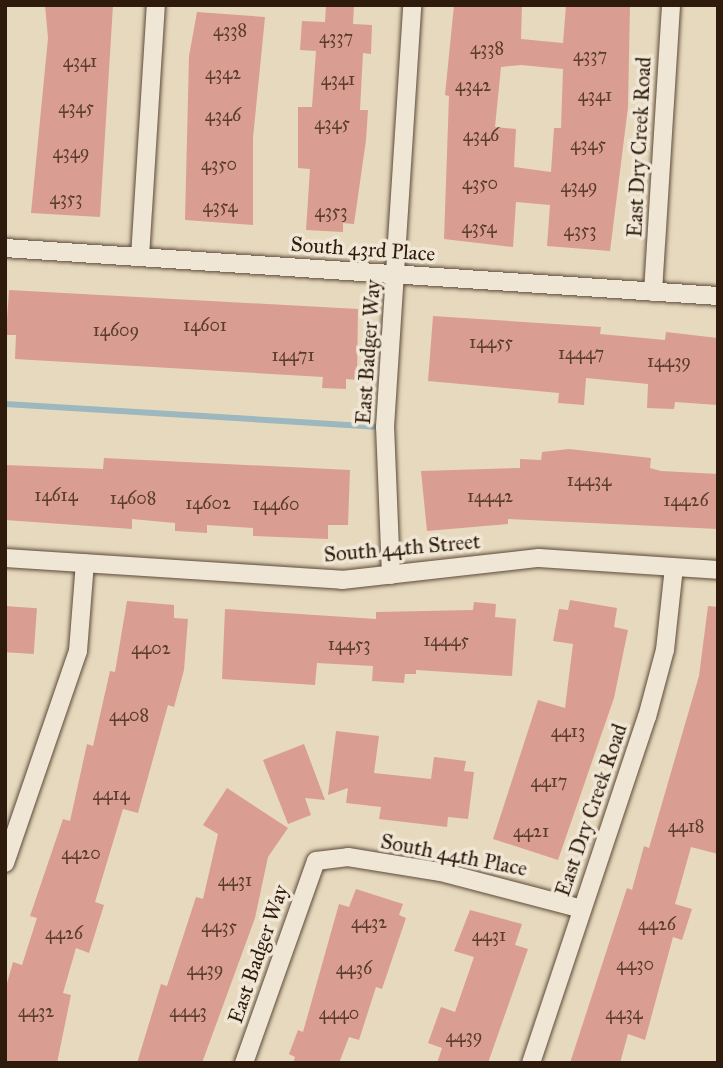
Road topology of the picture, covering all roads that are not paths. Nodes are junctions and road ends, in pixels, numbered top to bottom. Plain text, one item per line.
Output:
1 (156, 5) edge
2 (412, 5) edge
3 (671, 5) edge
4 (5, 248) edge
5 (140, 257) junction
6 (395, 274) junction
7 (653, 292) junction
8 (718, 296) edge
9 (5, 558) edge
10 (85, 563) junction
11 (674, 567) junction
12 (718, 570) edge
13 (391, 575) junction
14 (316, 861) joint
15 (5, 863) edge
16 (582, 909) junction
17 (244, 1063) edge
18 (531, 1063) edge

1 - 5 street
2 - 6 street, East Badger Way
3 - 7 street, East Dry Creek Road
4 - 5 street, South 43rd Place
5 - 6 street, South 43rd Place
6 - 7 street, South 43rd Place
6 - 13 street, East Badger Way
7 - 8 street, South 43rd Place
9 - 10 street, South 44th Street
10 - 13 street, South 44th Street
10 - 15 street
11 - 12 street, South 44th Street
11 - 13 street, South 44th Street
11 - 16 street, East Dry Creek Road
14 - 16 street, South 44th Place
14 - 17 street, East Badger Way
16 - 18 street, East Dry Creek Road

